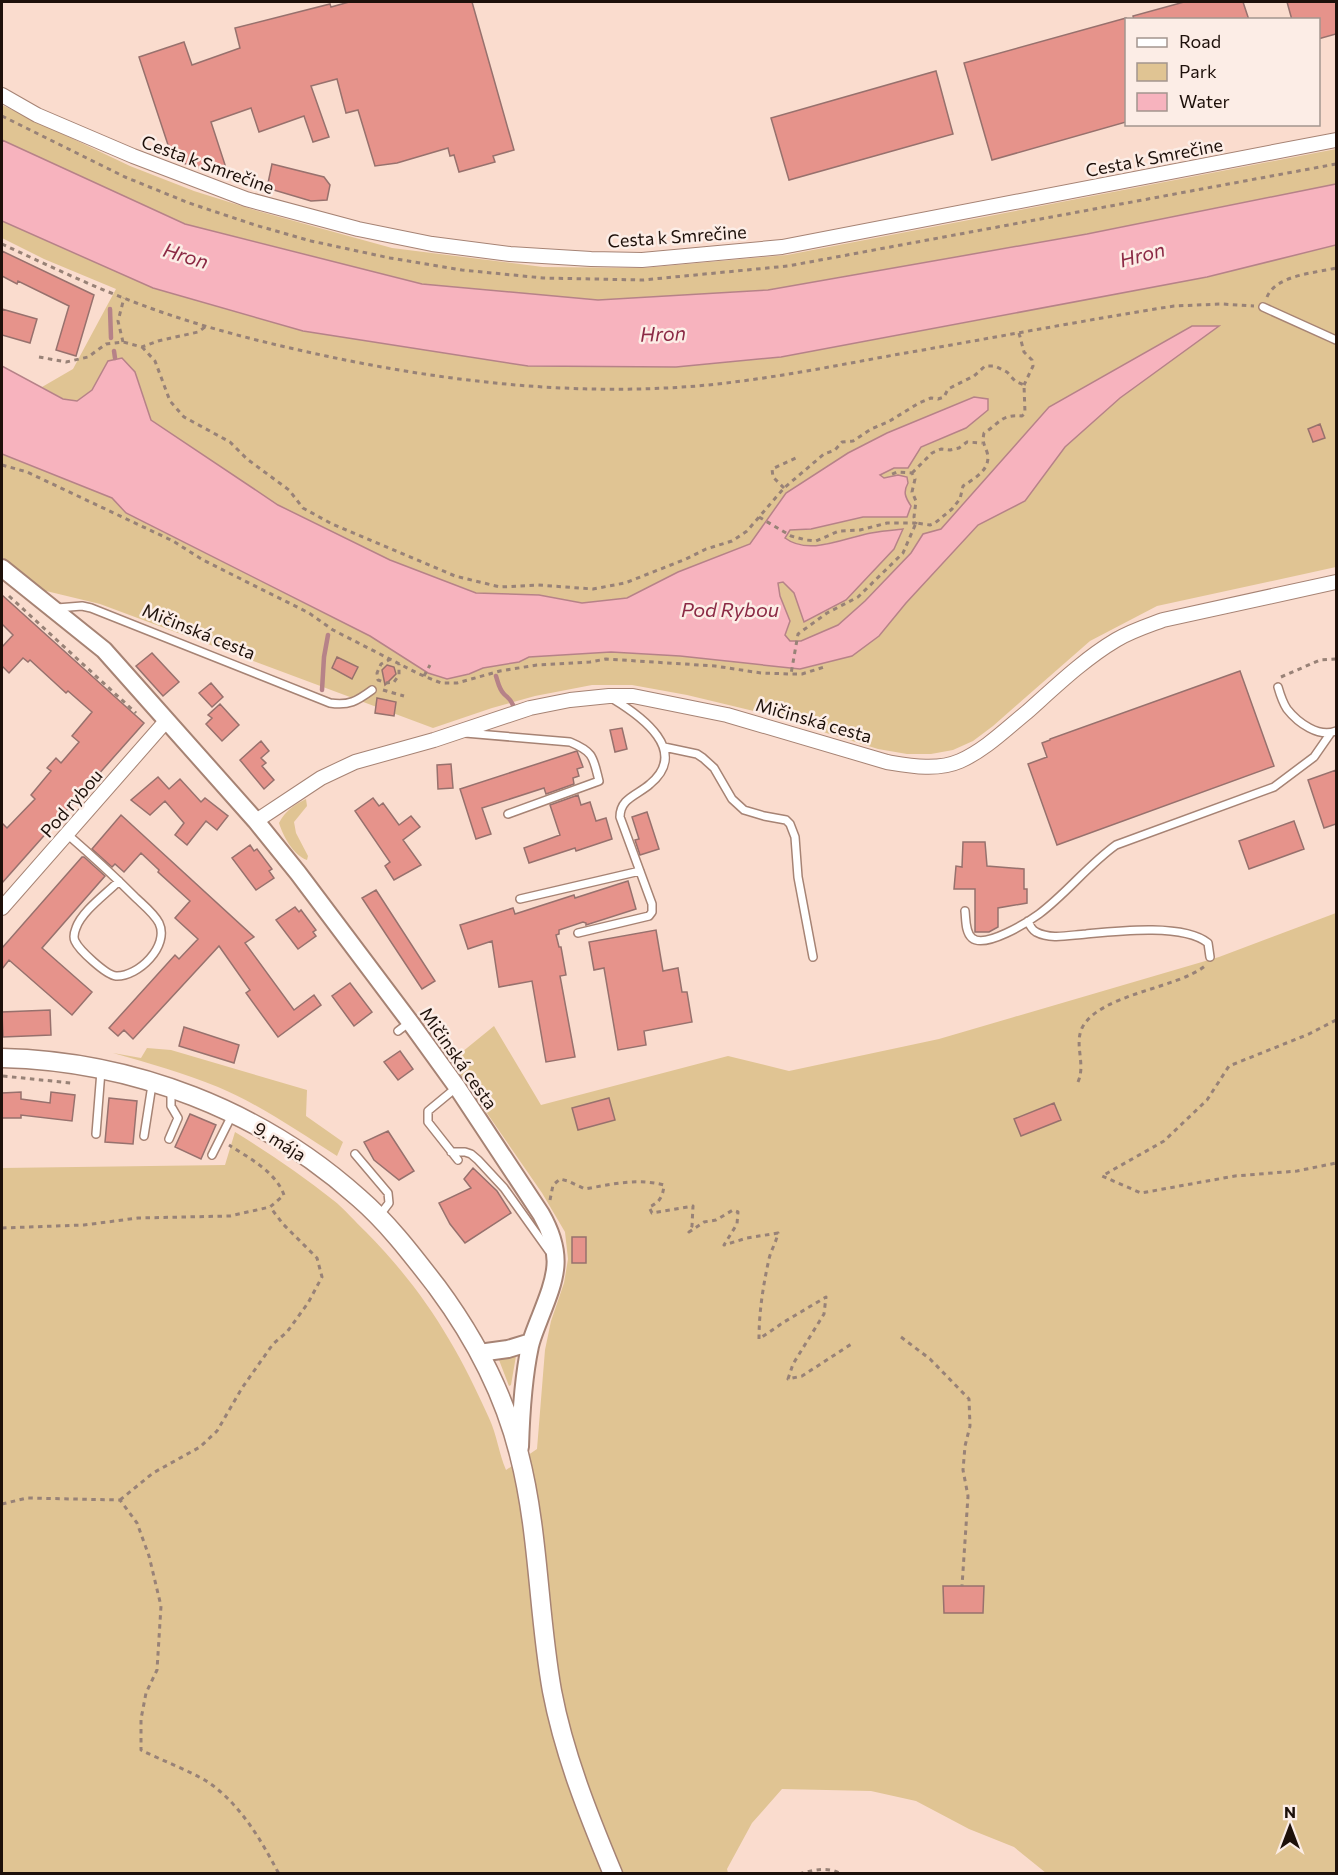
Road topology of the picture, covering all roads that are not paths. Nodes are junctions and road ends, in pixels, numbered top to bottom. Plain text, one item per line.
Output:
1 (2, 95) edge
2 (1336, 140) edge
3 (1263, 307) road end
4 (1336, 340) edge
5 (2, 568) edge
6 (1336, 582) edge
7 (52, 609) junction
8 (1278, 687) road end
9 (372, 690) road end
10 (609, 696) junction
11 (166, 721) junction
12 (457, 732) junction
13 (1333, 733) edge
14 (664, 747) junction
15 (508, 814) dead end
16 (256, 821) junction
17 (67, 834) junction
18 (640, 871) junction
19 (119, 881) junction
20 (520, 899) dead end
21 (2, 908) edge
22 (965, 911) dead end
23 (1028, 921) junction
24 (578, 933) dead end
25 (813, 957) dead end
26 (1210, 957) road end
27 (2, 1058) edge
28 (101, 1077) junction
29 (152, 1082) junction
30 (457, 1087) junction
31 (171, 1088) junction
32 (233, 1113) junction
33 (96, 1134) dead end
34 (144, 1136) dead end
35 (169, 1139) dead end
36 (452, 1152) junction
37 (355, 1154) dead end
38 (212, 1155) dead end
39 (458, 1160) dead end
40 (378, 1217) junction
41 (556, 1261) junction
42 (531, 1342) junction
43 (479, 1353) junction
44 (519, 1454) junction
45 (613, 1874) edge

1 - 2 street, Cesta k Smrečine
3 - 4 lane
5 - 7 street, Mičinská cesta
6 - 10 street, Mičinská cesta
7 - 9 lane, Mičinská cesta
7 - 11 street, Mičinská cesta
8 - 13 lane
10 - 12 street, Mičinská cesta
10 - 14 lane
11 - 16 street, Mičinská cesta
11 - 17 street, Pod rybou
12 - 15 lane
12 - 16 street, Mičinská cesta
13 - 23 lane
14 - 18 lane
14 - 25 lane
16 - 30 street, Mičinská cesta
17 - 19 lane
17 - 21 street, Pod rybou
18 - 20 lane
18 - 24 lane
19 - 19 lane
22 - 23 lane
23 - 26 lane
27 - 28 main road, 9. mája
28 - 29 main road, 9. mája
28 - 33 lane
29 - 31 main road, 9. mája
29 - 34 lane
30 - 36 lane
30 - 41 street, Mičinská cesta
31 - 32 main road, 9. mája
31 - 35 lane
32 - 38 lane
32 - 40 main road, 9. mája
36 - 39 lane
36 - 41 lane
37 - 40 lane
40 - 43 main road, 9. mája
41 - 42 street, Mičinská cesta
42 - 43 street
42 - 44 street, Mičinská cesta
43 - 44 main road, 9. mája
44 - 45 main road, 9. mája

